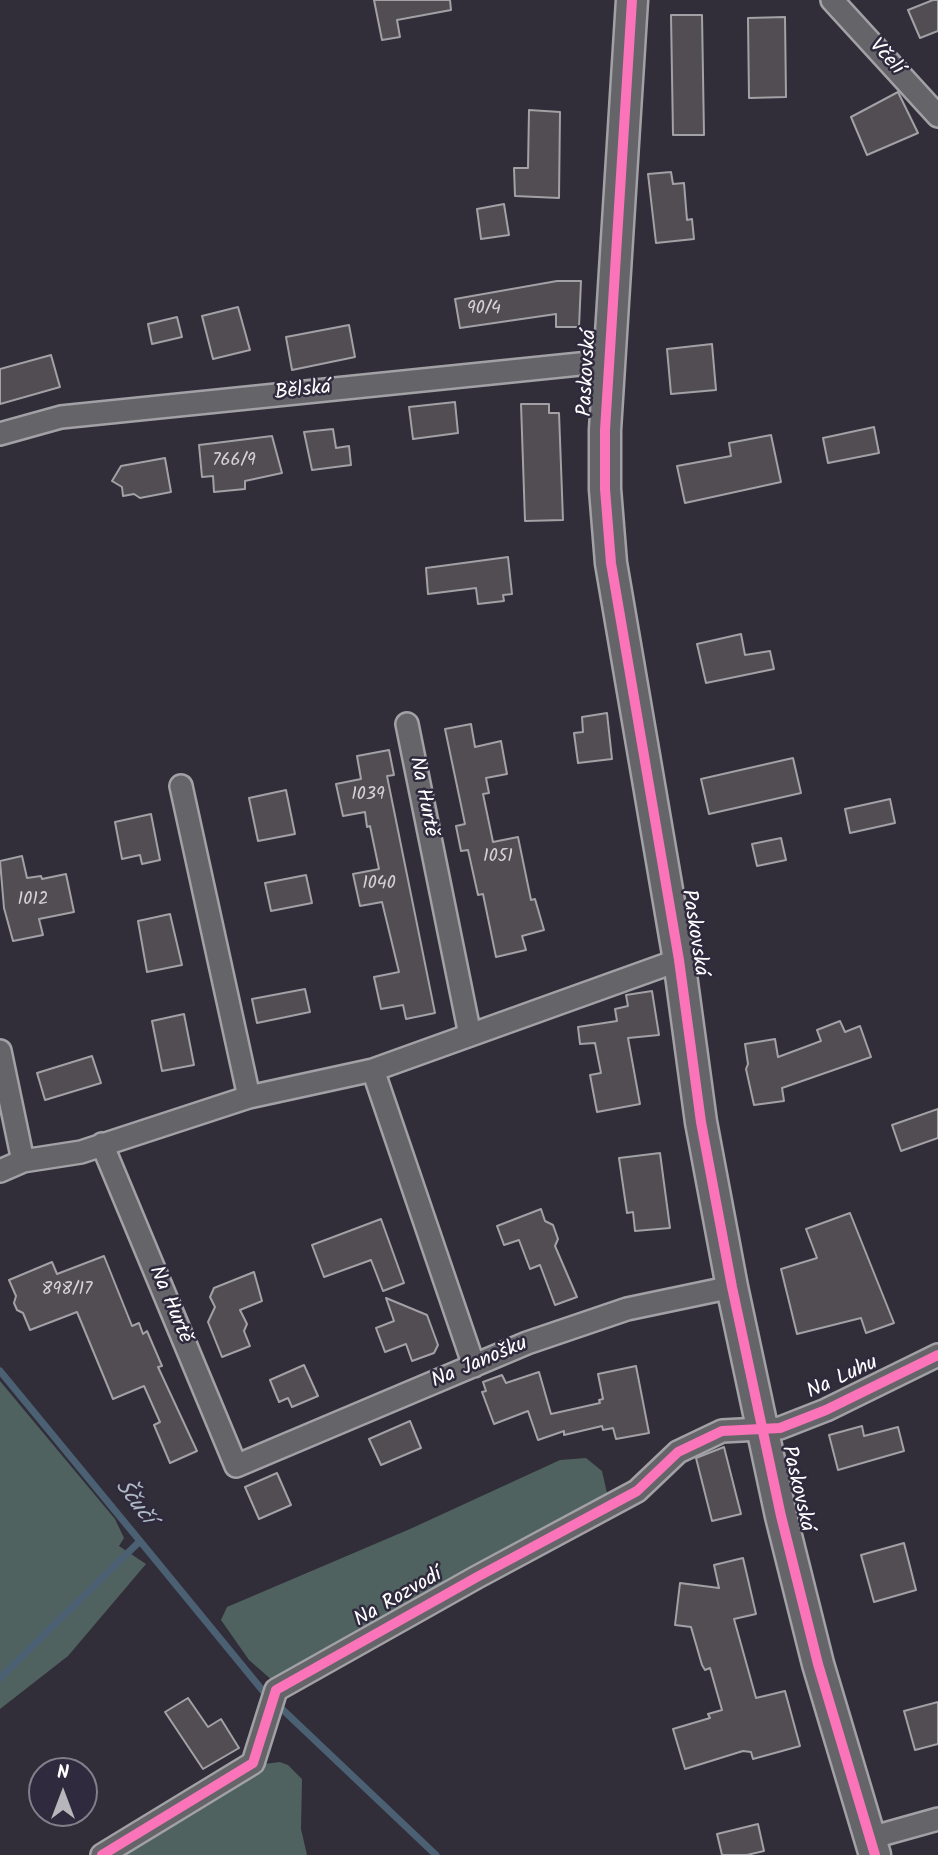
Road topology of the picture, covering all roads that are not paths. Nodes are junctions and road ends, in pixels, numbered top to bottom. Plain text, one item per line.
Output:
1 (632, 0) edge
2 (832, 0) edge
3 (938, 116) edge
4 (608, 361) junction
5 (0, 434) edge
6 (407, 724) dead end
7 (181, 786) dead end
8 (679, 960) junction
9 (470, 1035) junction
10 (0, 1051) edge
11 (373, 1070) junction
12 (249, 1097) junction
13 (103, 1144) junction
14 (23, 1161) junction
15 (0, 1171) edge
16 (732, 1287) junction
17 (938, 1355) edge
18 (474, 1366) junction
19 (762, 1428) junction
20 (236, 1466) joint
21 (938, 1819) edge
22 (873, 1846) edge
23 (102, 1855) edge

1 - 4 street, Paskovská
2 - 3 street, Včelí
4 - 5 street, Bělská
4 - 8 street, Paskovská
6 - 9 street, Na Hurtě
7 - 12 street
8 - 9 street
8 - 16 street, Paskovská
9 - 11 street
10 - 14 street
11 - 12 street
11 - 18 street
12 - 13 street
13 - 14 street
13 - 20 street, Na Hurtě
14 - 15 street
16 - 18 street, Na Janošku
16 - 19 street, Paskovská
17 - 19 street, Na Luhu
18 - 20 street, Na Janošku
19 - 22 street, Paskovská
19 - 23 street, Na Rozvodí
21 - 22 street

